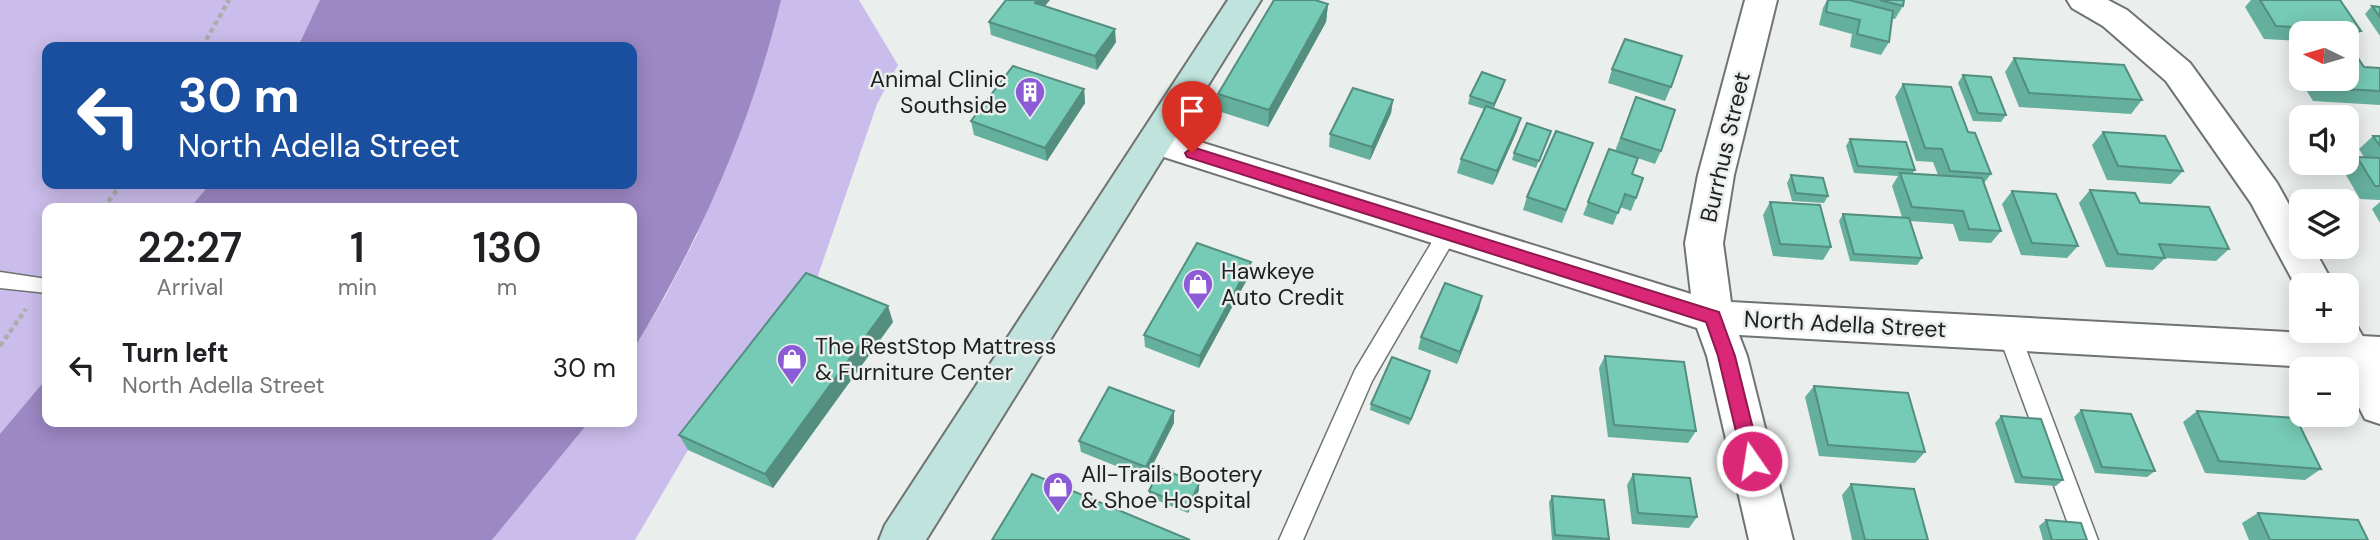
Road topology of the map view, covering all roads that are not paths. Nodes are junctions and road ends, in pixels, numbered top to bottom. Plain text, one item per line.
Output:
1 (1245, 0) edge
2 (1761, 0) edge
3 (2083, 0) edge
4 (1155, 141) junction
5 (1448, 233) junction
6 (2308, 273) edge
7 (0, 280) edge
8 (42, 286) edge
9 (1713, 317) junction
10 (2009, 332) junction
11 (2357, 345) edge
12 (2380, 406) edge
13 (901, 540) edge
14 (1291, 540) edge
15 (1771, 540) edge
16 (2086, 540) edge

1 - 4 main road
2 - 9 street, Burrhus Street
3 - 6 street
4 - 5 street, North Adella Street
4 - 13 main road
5 - 9 street, North Adella Street
5 - 14 lane
7 - 8 lane
9 - 10 street, North Adella Street
9 - 15 street, Burrhus Street
10 - 11 street, North Adella Street
10 - 16 lane
11 - 12 street

